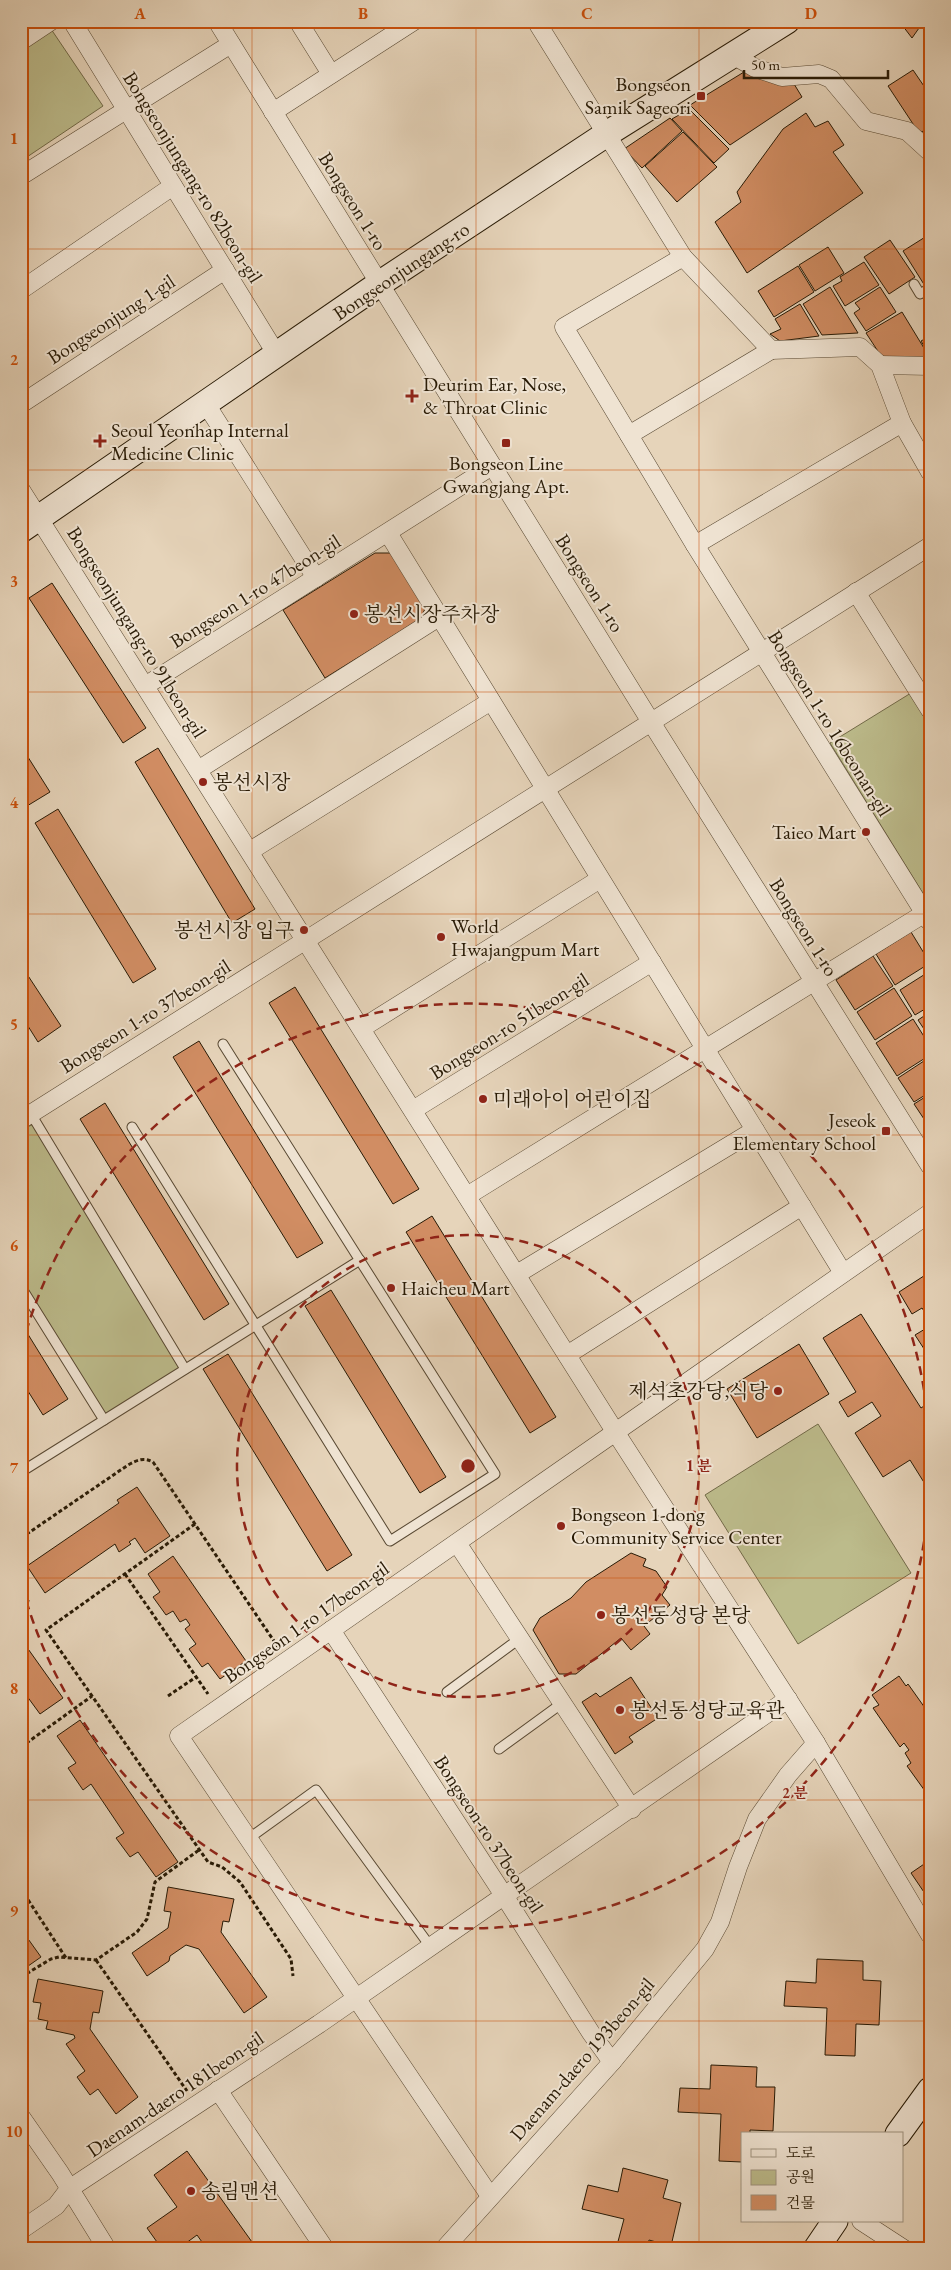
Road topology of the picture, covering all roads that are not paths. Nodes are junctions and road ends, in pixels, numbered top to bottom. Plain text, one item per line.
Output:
1 (51, 21) edge
2 (72, 21) edge
3 (217, 21) edge
4 (298, 21) edge
5 (414, 21) edge
6 (536, 21) edge
7 (786, 21) edge
8 (21, 41) edge
9 (231, 44) junction
10 (733, 55) junction
11 (331, 74) junction
12 (126, 110) junction
13 (273, 112) junction
14 (606, 136) junction
15 (930, 152) edge
16 (21, 176) edge
17 (173, 186) junction
18 (682, 257) junction
19 (225, 270) junction
20 (24, 283) edge
21 (379, 284) junction
22 (914, 284) dead end
23 (930, 288) edge
24 (771, 350) junction
25 (277, 355) junction
26 (880, 365) junction
27 (930, 366) edge
28 (21, 404) edge
29 (206, 404) junction
30 (902, 423) junction
31 (629, 435) junction
32 (492, 466) junction
33 (930, 472) edge
34 (21, 490) edge
35 (30, 524) edge
36 (388, 533) junction
37 (695, 545) junction
38 (930, 546) edge
39 (316, 578) junction
40 (856, 592) junction
41 (439, 617) junction
42 (762, 652) junction
43 (145, 686) junction
44 (491, 701) junction
45 (930, 710) edge
46 (651, 722) junction
47 (198, 770) junction
48 (545, 789) junction
49 (250, 851) junction
50 (600, 879) junction
51 (928, 915) edge
52 (306, 940) junction
53 (652, 962) junction
54 (814, 981) junction
55 (362, 1028) junction
56 (222, 1044) dead end
57 (705, 1048) junction
58 (414, 1110) junction
59 (26, 1117) edge
60 (132, 1127) dead end
61 (759, 1136) junction
62 (930, 1166) edge
63 (467, 1196) junction
64 (802, 1206) junction
65 (930, 1213) edge
66 (360, 1260) junction
67 (844, 1273) junction
68 (517, 1274) junction
69 (21, 1287) edge
70 (255, 1325) junction
71 (567, 1354) junction
72 (185, 1369) junction
73 (104, 1420) junction
74 (616, 1433) junction
75 (21, 1472) edge
76 (456, 1543) junction
77 (331, 1630) junction
78 (519, 1639) junction
79 (446, 1692) dead end
80 (788, 1699) junction
81 (561, 1704) junction
82 (816, 1743) junction
83 (500, 1749) dead end
84 (632, 1809) junction
85 (248, 1840) junction
86 (505, 1897) junction
87 (930, 1935) edge
88 (430, 1946) junction
89 (356, 1998) junction
90 (612, 2062) junction
91 (218, 2090) junction
92 (930, 2090) edge
93 (21, 2117) edge
94 (899, 2132) edge
95 (69, 2190) junction
96 (490, 2196) junction
97 (834, 2222) edge
98 (863, 2222) edge
99 (21, 2230) edge
100 (107, 2249) edge
101 (325, 2249) edge
102 (444, 2249) edge
103 (816, 2249) edge
104 (904, 2249) edge

1 - 8 street
2 - 12 street, Bongseonjungang-ro 82beon-gil
3 - 9 street, Bongseon 1-ro
4 - 11 street
5 - 11 street
6 - 14 street
7 - 10 street, Bongseonjungang-ro
9 - 12 street
9 - 13 street, Bongseon 1-ro
10 - 14 street, Bongseonjungang-ro
10 - 15 street
11 - 13 street
12 - 16 street
12 - 17 street, Bongseonjungang-ro 82beon-gil
13 - 21 street, Bongseon 1-ro
14 - 18 street
14 - 21 street, Bongseonjungang-ro
17 - 19 street, Bongseonjungang-ro 82beon-gil
17 - 20 street
18 - 24 street
18 - 31 street, Bongseon 1-ro 16beonan-gil
19 - 25 street, Bongseonjungang-ro 82beon-gil
19 - 28 street, Bongseonjung 1-gil
21 - 25 street, Bongseonjungang-ro
21 - 32 street, Bongseon 1-ro
22 - 23 lane
24 - 26 street
24 - 31 street
25 - 29 street, Bongseonjungang-ro
26 - 27 street
26 - 30 street
29 - 35 street, Bongseonjungang-ro
29 - 39 street
30 - 33 street
30 - 37 street
31 - 37 street, Bongseon 1-ro 16beonan-gil
32 - 36 street, Bongseon 1-ro 47beon-gil
32 - 46 street, Bongseon 1-ro
34 - 35 street, Bongseonjungang-ro 91beon-gil
35 - 43 street, Bongseonjungang-ro 91beon-gil
36 - 39 street, Bongseon 1-ro 47beon-gil
36 - 41 street
37 - 42 street, Bongseon 1-ro 16beonan-gil
38 - 40 street, Bongseon 1-ro 37beon-gil
39 - 43 street, Bongseon 1-ro 47beon-gil
40 - 42 street, Bongseon 1-ro 37beon-gil
40 - 45 street
41 - 44 street
41 - 47 street, Bongseonjungang-ro 91beon-gil
42 - 46 street, Bongseon 1-ro 37beon-gil
42 - 51 street, Bongseon 1-ro 16beonan-gil
43 - 47 street, Bongseonjungang-ro 91beon-gil
44 - 48 street
44 - 49 street
46 - 48 street, Bongseon 1-ro 37beon-gil
46 - 54 street, Bongseon 1-ro
47 - 49 street, Bongseonjungang-ro 91beon-gil
48 - 50 street
48 - 52 street, Bongseon 1-ro 37beon-gil
49 - 52 street, Bongseonjungang-ro 91beon-gil
50 - 53 street
50 - 55 street
51 - 54 street
52 - 55 street
52 - 59 street, Bongseon 1-ro 37beon-gil
53 - 57 street
53 - 58 street, Bongseon-ro 51beon-gil
54 - 57 street
54 - 62 street, Bongseon 1-ro
55 - 58 street
56 - 66 lane
57 - 61 street
57 - 63 street
58 - 63 street
59 - 72 lane
60 - 70 lane
61 - 64 street
61 - 68 street
63 - 68 street
64 - 67 street
64 - 71 street
65 - 67 street, Bongseon 1-ro 17beon-gil
66 - 70 lane
66 - 70 lane
67 - 74 street, Bongseon 1-ro 17beon-gil
68 - 71 street
69 - 73 lane
70 - 72 lane
71 - 74 street
72 - 73 lane
73 - 75 lane
74 - 76 street, Bongseon 1-ro 17beon-gil
74 - 80 street
76 - 77 street, Bongseon 1-ro 17beon-gil
76 - 78 street
77 - 85 street, Bongseon 1-ro 17beon-gil
77 - 86 street, Bongseon-ro 37beon-gil
78 - 79 lane
78 - 81 street
80 - 82 street
80 - 84 street, Daenam-daero 181beon-gil
81 - 83 lane
81 - 84 street
82 - 87 street
82 - 90 street, Daenam-daero 193beon-gil
84 - 86 street, Daenam-daero 181beon-gil
85 - 88 lane
85 - 89 street
86 - 88 street, Daenam-daero 181beon-gil
86 - 90 street, Bongseon-ro 37beon-gil
88 - 89 street, Daenam-daero 181beon-gil
89 - 91 street, Daenam-daero 181beon-gil
89 - 96 street
90 - 96 street, Daenam-daero 193beon-gil
91 - 95 street, Daenam-daero 181beon-gil
91 - 101 street
92 - 94 street
93 - 95 street
95 - 99 street, Daenam-daero 181beon-gil
95 - 100 street
96 - 102 street, Daenam-daero 193beon-gil
97 - 103 street
98 - 104 street

